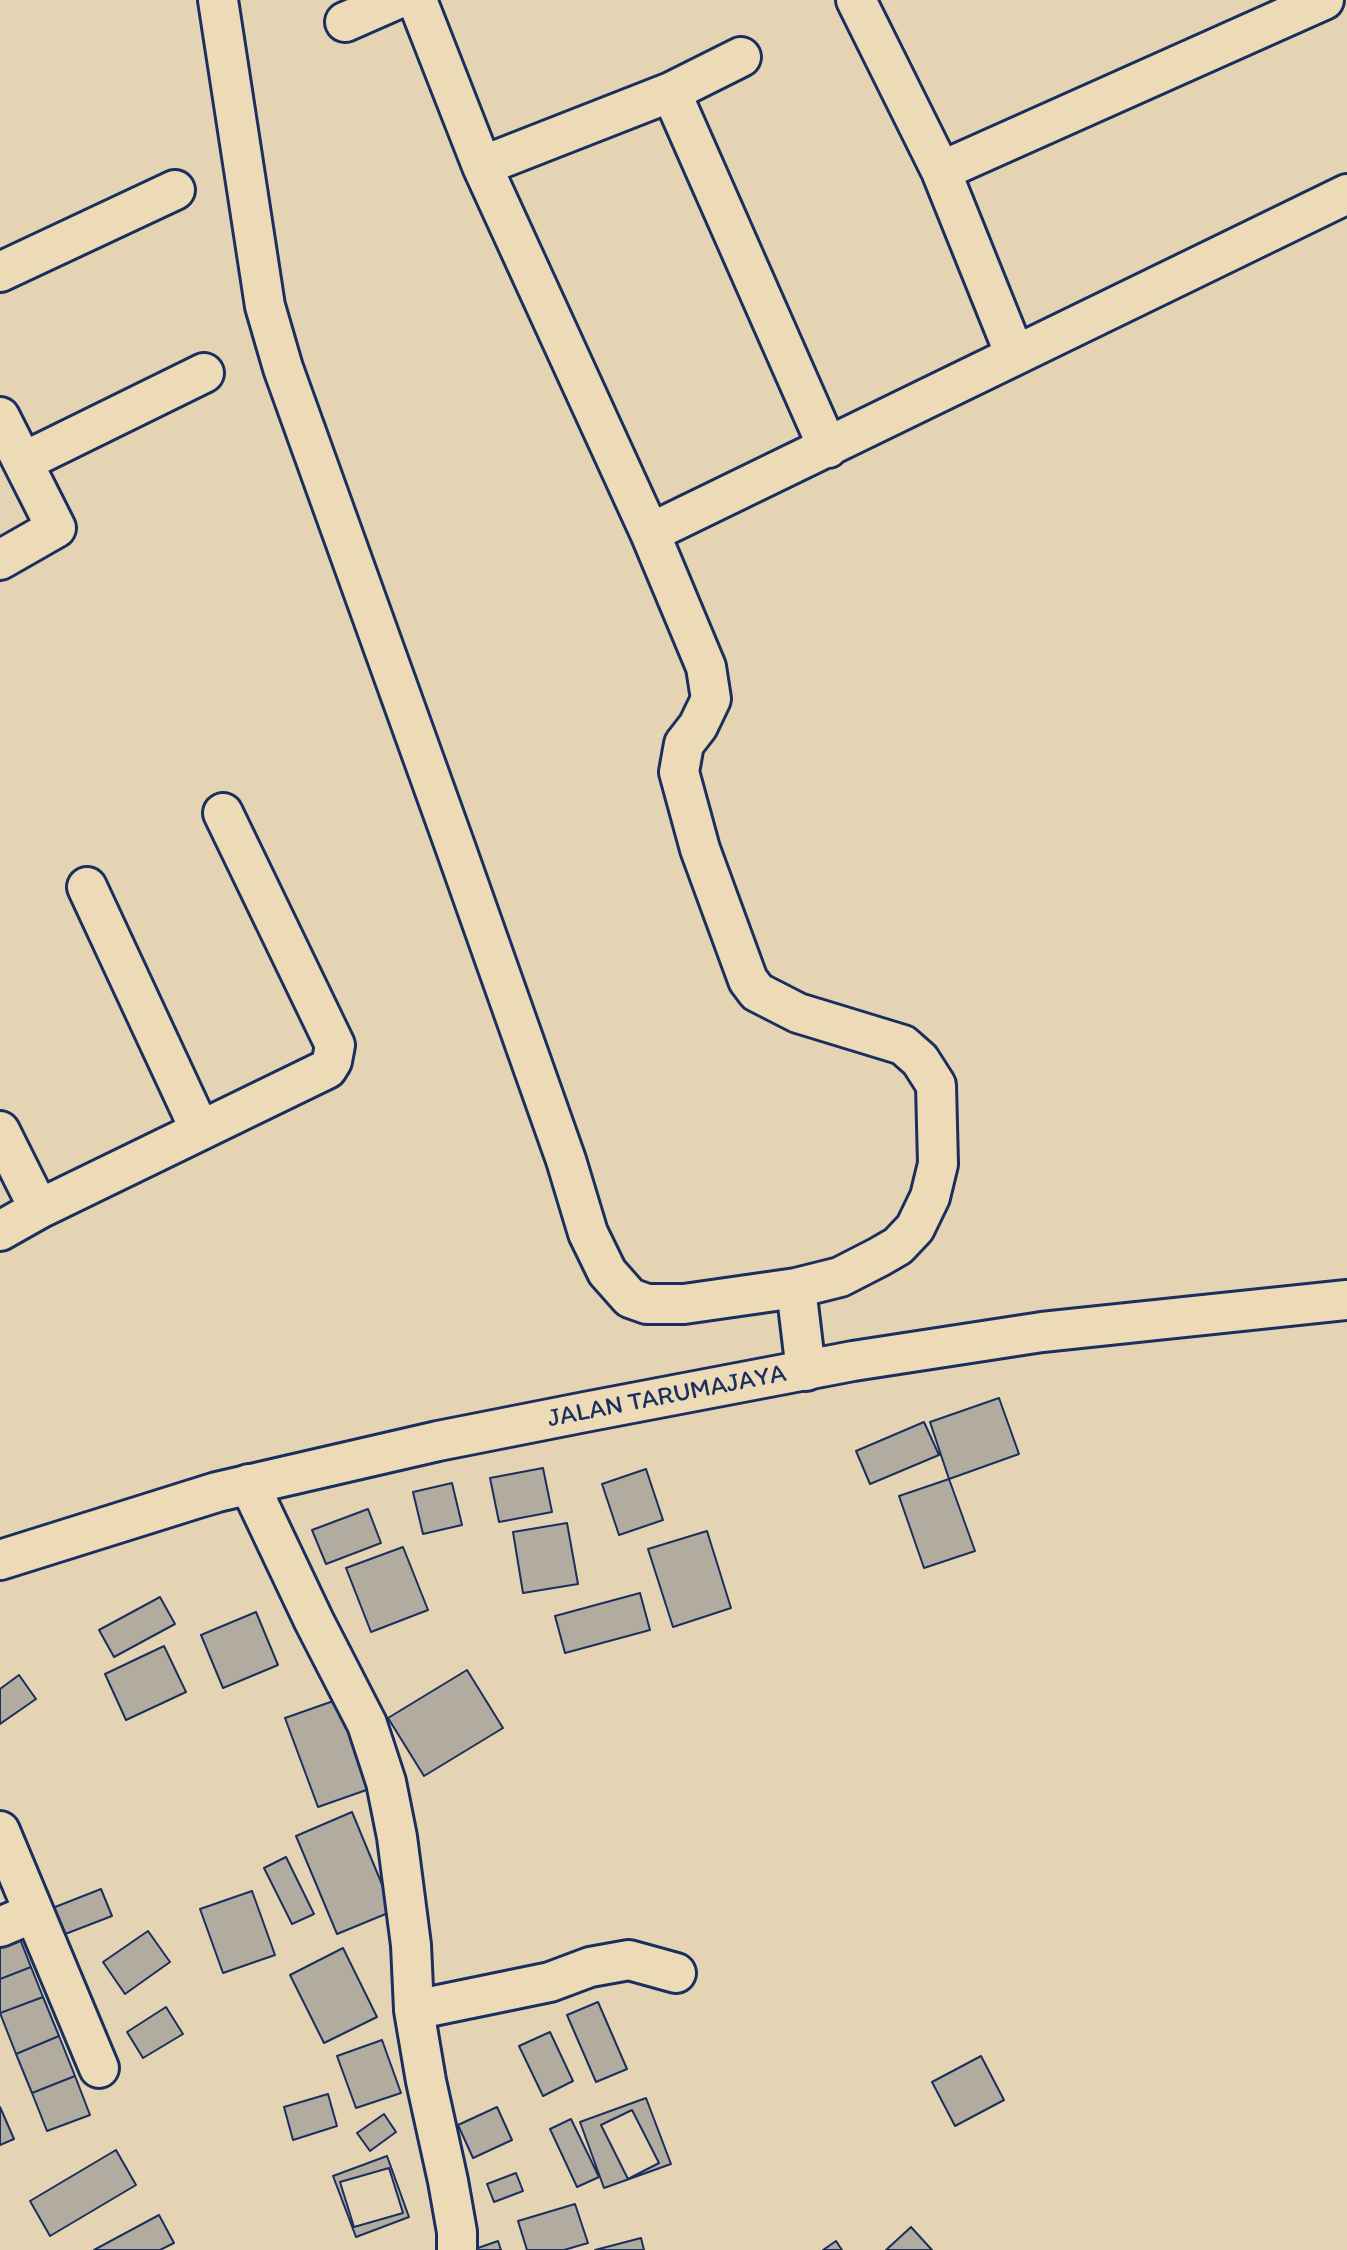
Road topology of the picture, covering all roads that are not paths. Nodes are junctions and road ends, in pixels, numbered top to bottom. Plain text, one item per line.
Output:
1 (218, 0) edge
2 (396, 0) edge
3 (417, 0) edge
4 (856, 0) edge
5 (1324, 0) edge
6 (345, 22) dead end
7 (741, 57) dead end
8 (671, 92) junction
9 (482, 166) junction
10 (940, 171) junction
11 (175, 190) dead end
12 (1347, 194) edge
13 (0, 272) edge
14 (1015, 355) junction
15 (204, 373) dead end
16 (0, 417) edge
17 (828, 447) junction
18 (23, 462) junction
19 (650, 533) junction
20 (0, 561) edge
21 (223, 813) dead end
22 (87, 887) dead end
23 (200, 1130) junction
24 (0, 1131) edge
25 (39, 1209) junction
26 (0, 1231) edge
27 (796, 1288) junction
28 (1347, 1300) edge
29 (806, 1371) junction
30 (249, 1484) junction
31 (0, 1560) edge
32 (0, 1831) edge
33 (16, 1920) edge
34 (676, 1973) dead end
35 (414, 2010) junction
36 (99, 2068) dead end
37 (457, 2250) edge

1 - 27 street
2 - 6 street
3 - 9 street
4 - 10 street
5 - 10 street
7 - 8 street
8 - 9 street
8 - 17 street
9 - 19 street
10 - 14 street
11 - 13 street
12 - 14 street
14 - 17 street
15 - 18 street
16 - 18 street
17 - 19 street
18 - 20 street
19 - 27 street
21 - 23 street
22 - 23 street
23 - 25 street
24 - 25 street
25 - 26 street
27 - 29 street
28 - 29 street, JALAN TARUMAJAYA
29 - 30 street, JALAN TARUMAJAYA
30 - 31 street, JALAN TARUMAJAYA
30 - 35 street
32 - 33 street
33 - 36 street
34 - 35 street
35 - 37 street

